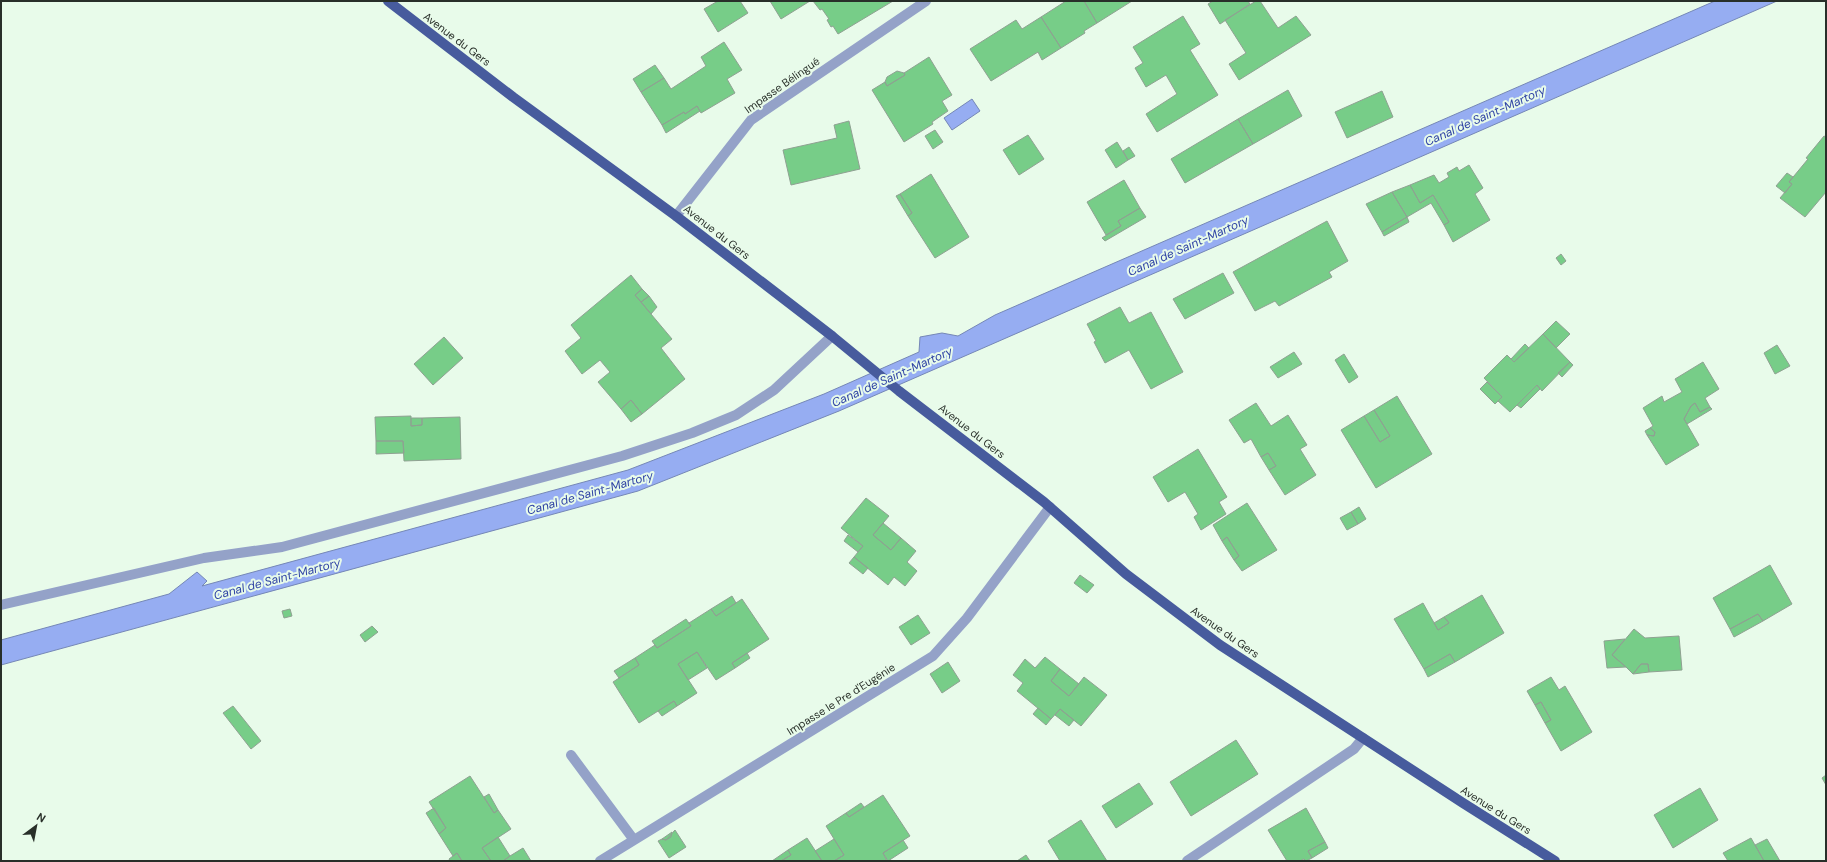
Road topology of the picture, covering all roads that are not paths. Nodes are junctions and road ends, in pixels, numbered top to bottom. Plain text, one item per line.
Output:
1 (388, 1) edge
2 (926, 1) edge
3 (676, 216) junction
4 (832, 336) junction
5 (1050, 507) junction
6 (1, 605) edge
7 (1362, 738) junction
8 (572, 755) dead end
9 (634, 840) junction
10 (600, 861) edge
11 (1187, 861) edge
12 (1555, 861) edge

1 - 3 main road, Avenue du Gers
2 - 3 street, Impasse Bélingué
3 - 4 main road, Avenue du Gers
4 - 5 main road, Avenue du Gers
4 - 6 street
5 - 7 main road, Avenue du Gers
5 - 9 street, Impasse le Pre d'Eugénie
7 - 11 street
7 - 12 main road, Avenue du Gers
8 - 9 street
9 - 10 street, Impasse le Pre d'Eugénie

